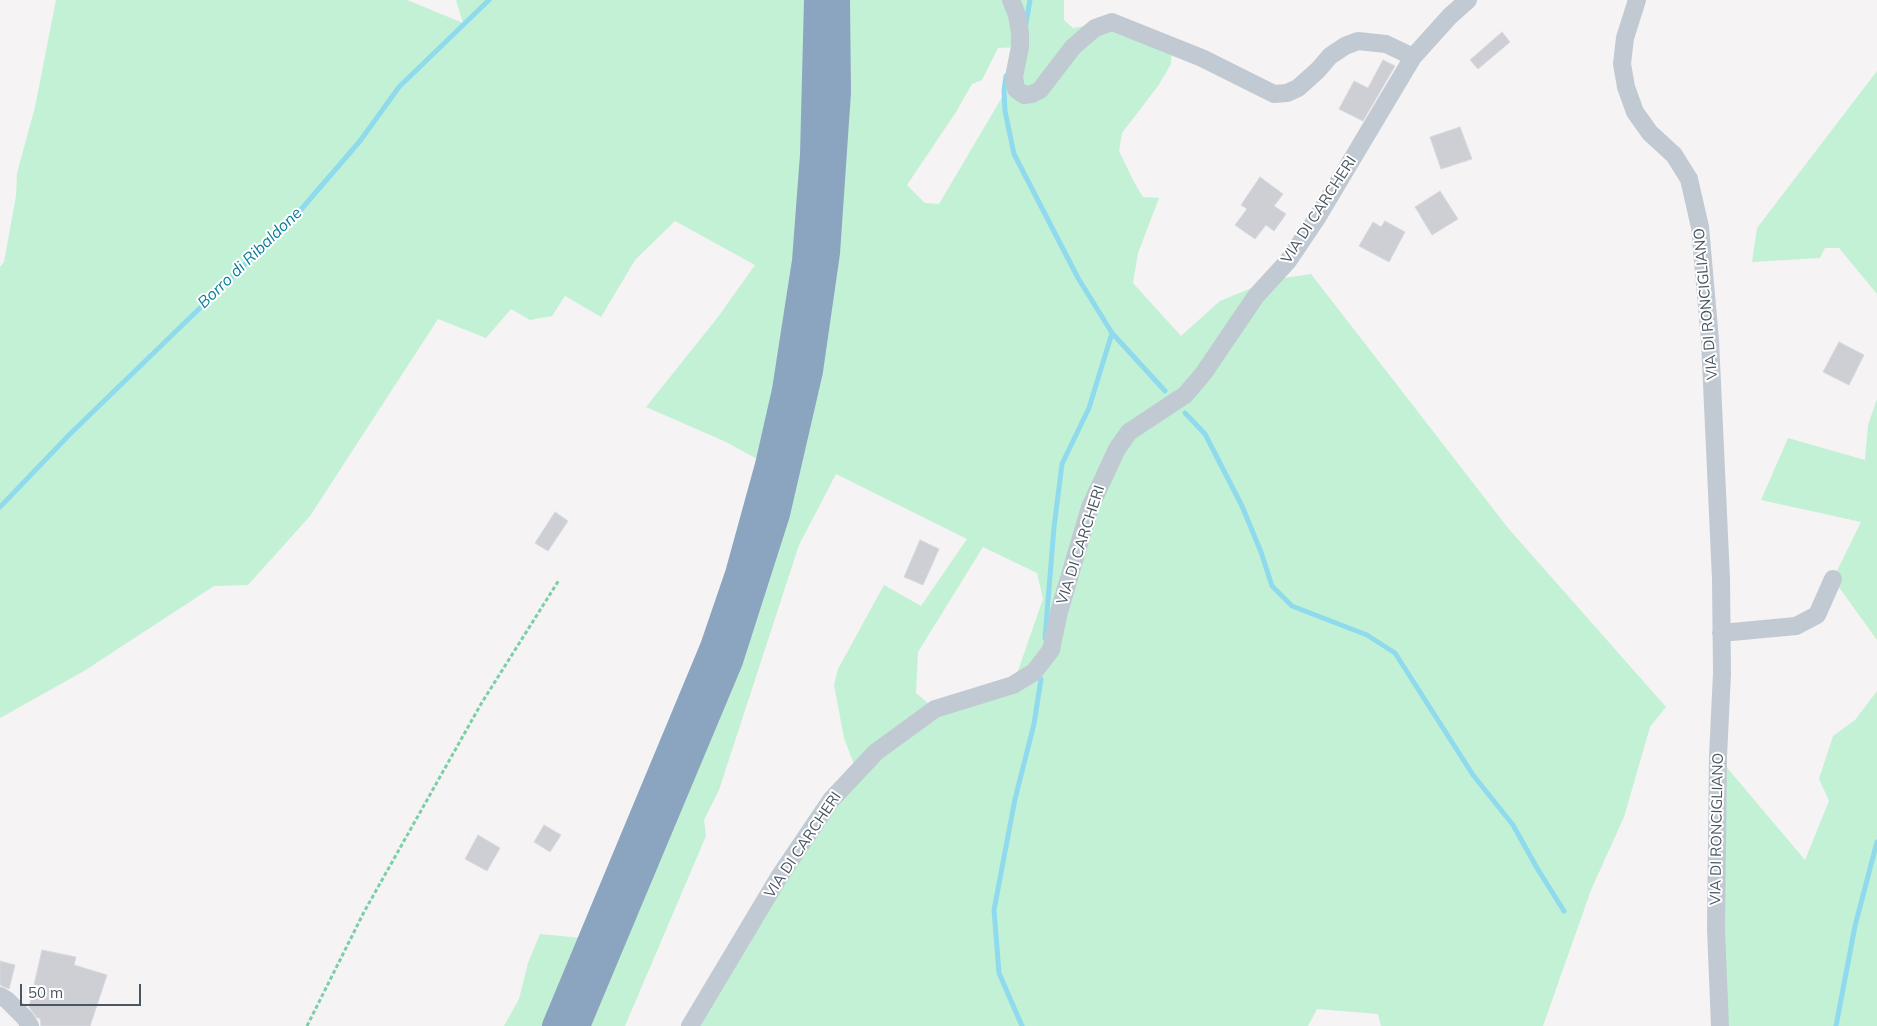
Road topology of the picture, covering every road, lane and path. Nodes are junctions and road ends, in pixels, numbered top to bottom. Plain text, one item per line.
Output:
1 (817, 0) edge
2 (837, 0) edge
3 (1011, 0) edge
4 (1468, 0) edge
5 (1637, 0) edge
6 (1413, 57) junction
7 (1834, 579) dead end
8 (559, 580) dead end
9 (1721, 633) junction
10 (0, 996) edge
11 (30, 1026) edge
12 (307, 1026) edge
13 (555, 1026) edge
14 (577, 1026) edge
15 (690, 1026) edge
16 (1720, 1026) edge

1 - 13 highway
2 - 14 highway
3 - 6 street
4 - 6 street, VIA DI CARCHERI
5 - 9 street, VIA DI RONCIGLIANO
6 - 15 street, VIA DI CARCHERI
7 - 9 street
8 - 12 path
9 - 16 street, VIA DI RONCIGLIANO
10 - 11 street

